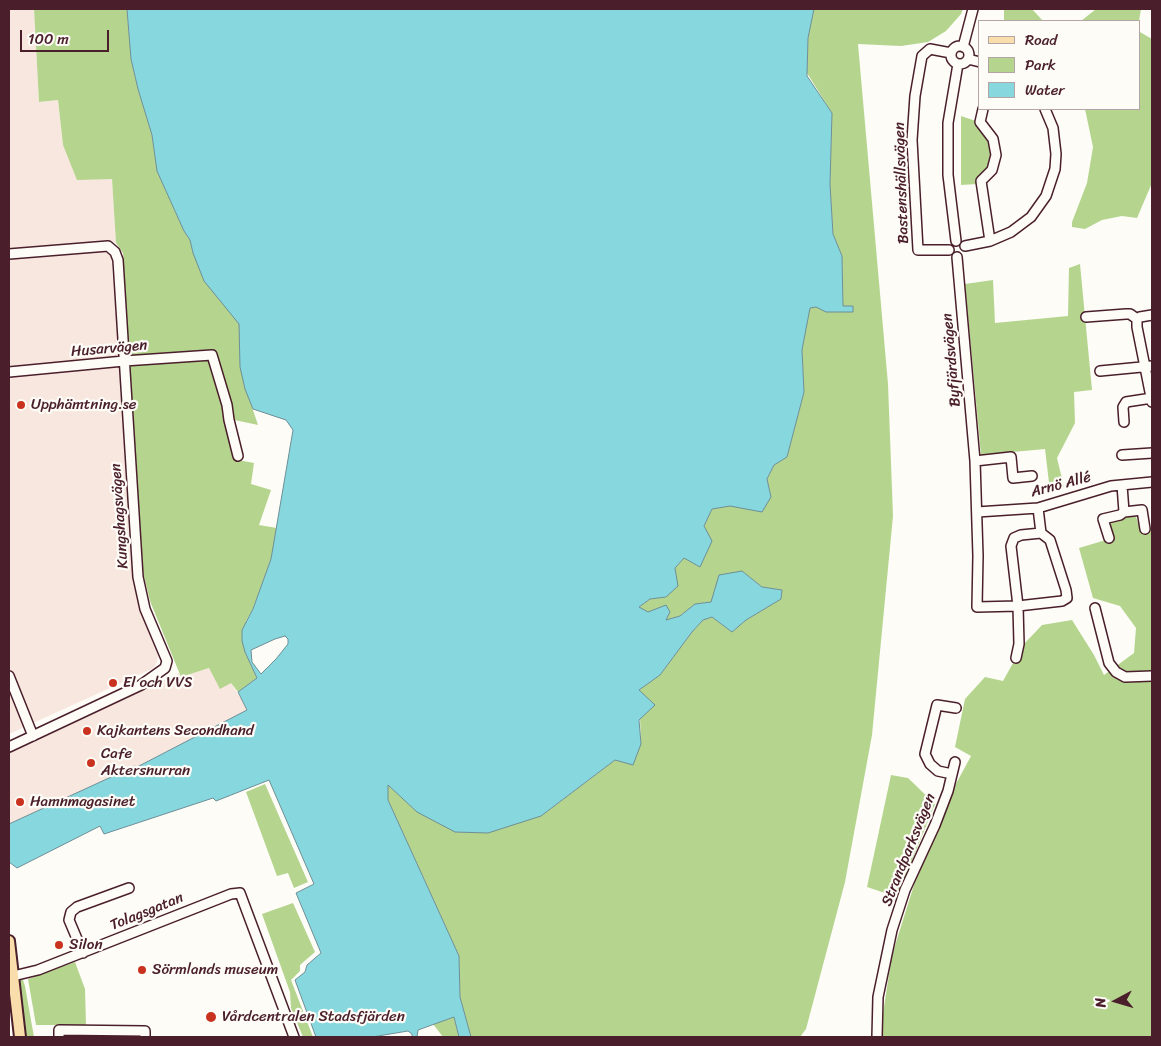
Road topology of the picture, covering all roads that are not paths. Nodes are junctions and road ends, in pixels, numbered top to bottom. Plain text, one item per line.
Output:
1 (973, 9) edge
2 (963, 47) junction
3 (952, 53) junction
4 (968, 59) junction
5 (978, 62) edge
6 (958, 64) junction
7 (983, 110) edge
8 (1045, 110) edge
9 (956, 241) junction
10 (990, 241) junction
11 (964, 246) junction
12 (949, 250) junction
13 (9, 254) edge
14 (957, 257) junction
15 (1152, 315) edge
16 (1086, 317) dead end
17 (1138, 319) junction
18 (124, 360) junction
19 (1149, 367) edge
20 (1100, 371) dead end
21 (9, 372) edge
22 (1152, 398) edge
23 (1152, 402) edge
24 (1124, 422) dead end
25 (1152, 453) edge
26 (1122, 455) dead end
27 (238, 456) dead end
28 (975, 461) junction
29 (1032, 476) dead end
30 (1152, 482) edge
31 (1122, 484) junction
32 (1038, 508) junction
33 (977, 512) junction
34 (1124, 512) junction
35 (1145, 529) dead end
36 (1040, 534) junction
37 (1109, 538) dead end
38 (1018, 606) junction
39 (1095, 608) dead end
40 (1016, 658) dead end
41 (9, 676) edge
42 (1152, 676) edge
43 (956, 708) dead end
44 (33, 736) junction
45 (9, 747) edge
46 (955, 762) dead end
47 (952, 774) junction
48 (129, 888) dead end
49 (9, 941) edge
50 (83, 953) junction
51 (11, 977) edge
52 (9, 992) edge
53 (59, 1034) edge
54 (145, 1034) edge
55 (18, 1037) edge
56 (294, 1037) edge
57 (877, 1037) edge

1 - 2 street
2 - 3 street
2 - 4 street
3 - 6 street
3 - 12 street, Bastenshällsvägen
4 - 5 street
4 - 6 street
6 - 9 street
7 - 10 street
8 - 10 street
9 - 11 street
9 - 12 street
10 - 11 street
11 - 14 street
12 - 14 street
13 - 18 street, Kungshagsvägen
14 - 28 street, Byfjärdsvägen
15 - 17 street
16 - 17 street
17 - 19 street
18 - 21 street, Husarvägen
18 - 27 street, Husarvägen
18 - 44 street, Kungshagsvägen
19 - 20 street
19 - 22 street
22 - 23 street
22 - 24 street
25 - 26 street
28 - 29 street
28 - 33 street, Byfjärdsvägen
30 - 31 street, Arnö Allé
31 - 32 street, Arnö Allé
31 - 34 street
32 - 33 street, Arnö Allé
32 - 36 street
33 - 38 street, Byfjärdsvägen
34 - 35 street
34 - 37 street
36 - 38 street
36 - 38 street
38 - 40 street
39 - 42 street
41 - 44 street
43 - 47 street
44 - 45 street
46 - 47 street, Strandparksvägen
47 - 57 street, Strandparksvägen
48 - 50 street
49 - 51 main road
50 - 51 street, Tolagsgatan
50 - 56 street, Tolagsgatan
51 - 55 main road
52 - 55 main road
53 - 54 street

